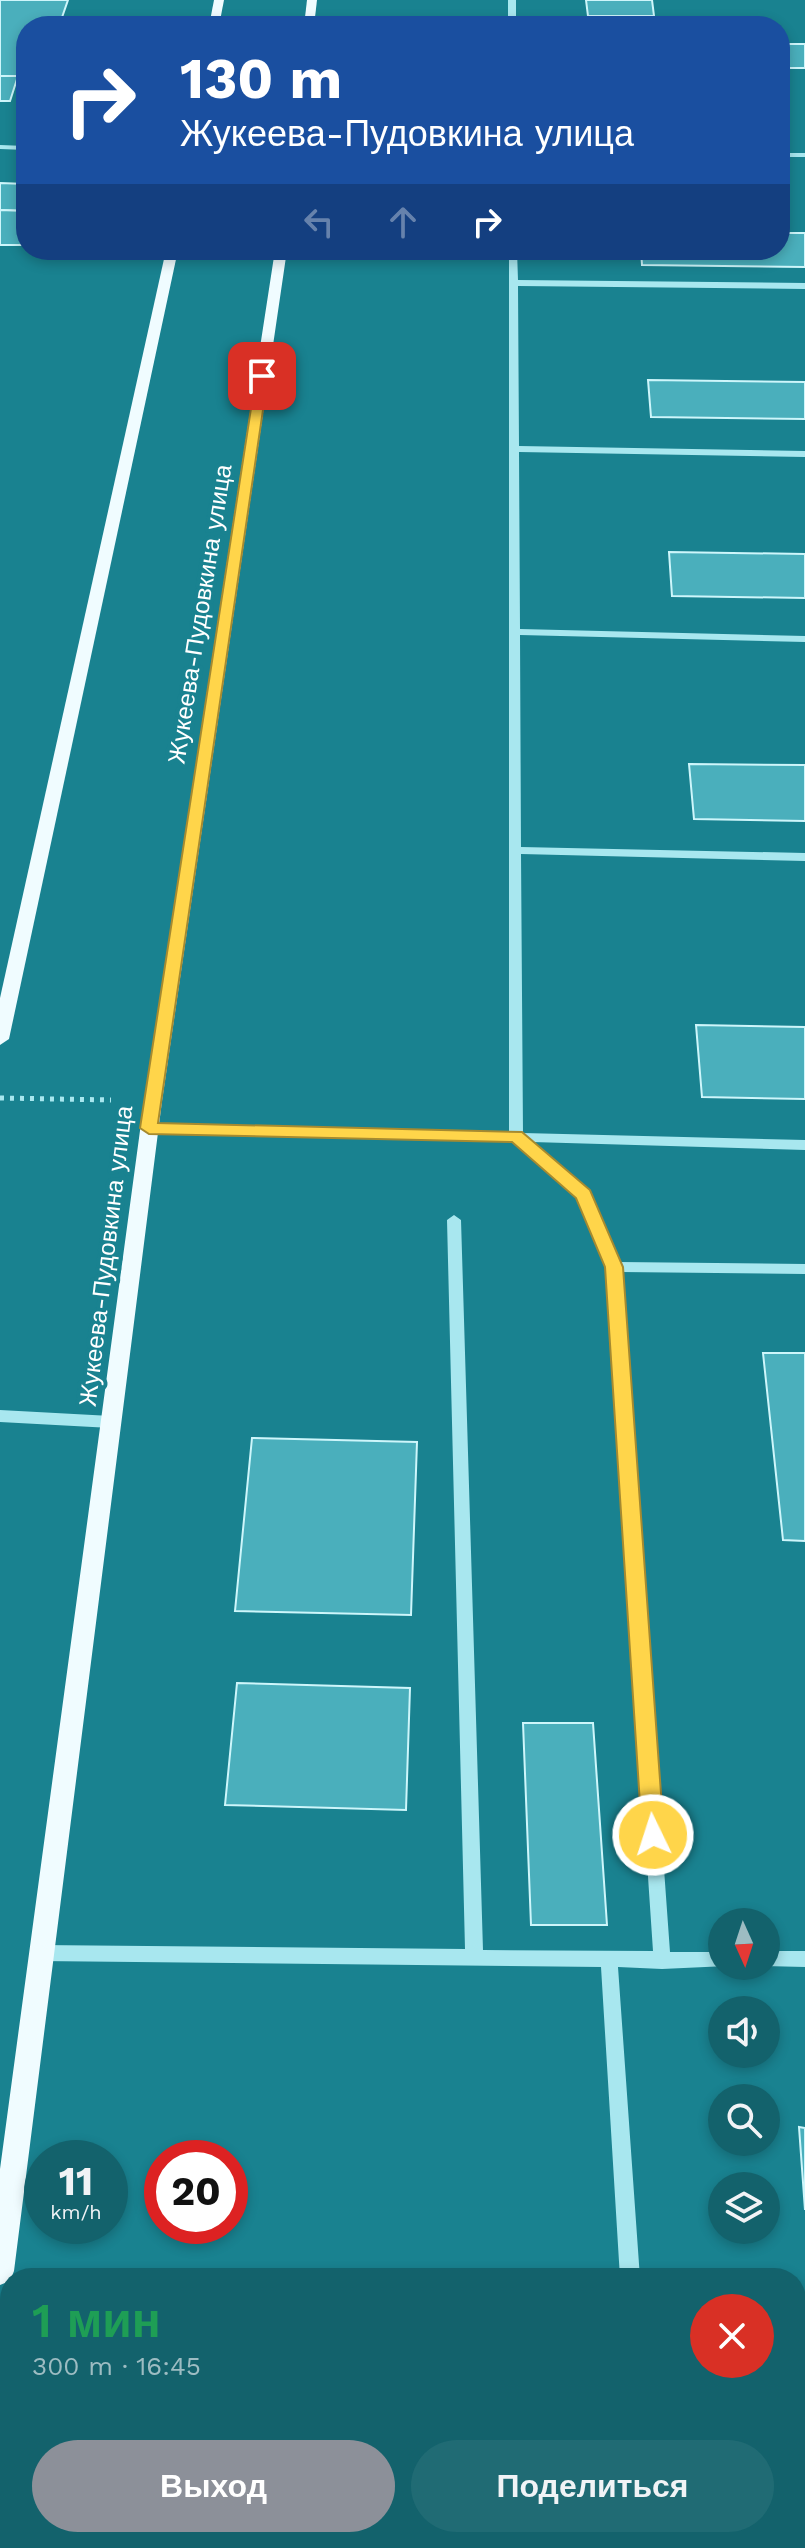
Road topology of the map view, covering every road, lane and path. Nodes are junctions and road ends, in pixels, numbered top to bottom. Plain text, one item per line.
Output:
1 (170, 260) edge
2 (279, 260) edge
3 (513, 260) edge
4 (513, 283) junction
5 (805, 286) edge
6 (513, 449) junction
7 (805, 454) edge
8 (514, 632) junction
9 (805, 639) edge
10 (515, 850) junction
11 (805, 857) edge
12 (0, 1039) edge
13 (149, 1128) junction
14 (516, 1136) junction
15 (805, 1145) edge
16 (454, 1220) dead end
17 (614, 1267) junction
18 (805, 1269) edge
19 (0, 1416) edge
20 (111, 1422) junction
21 (39, 1953) junction
22 (474, 1959) junction
23 (780, 1959) edge
24 (805, 1959) edge
25 (609, 1960) junction
26 (708, 1960) edge
27 (662, 1961) junction
28 (0, 2268) edge
29 (629, 2268) edge

1 - 12 main road
2 - 13 main road, Жукеева-Пудовкина улица
3 - 4 street
4 - 5 street
4 - 6 street
6 - 7 street
6 - 8 street
8 - 9 street
8 - 10 street
10 - 11 street
10 - 14 street
13 - 14 street
13 - 20 main road, Жукеева-Пудовкина улица
14 - 15 street
14 - 17 street
16 - 22 street
17 - 18 street
17 - 27 street
19 - 20 street
20 - 21 main road, Жукеева-Пудовкина улица
21 - 22 street
21 - 28 main road, Жукеева-Пудовкина улица
22 - 25 street
23 - 24 street
25 - 27 street
25 - 29 street
26 - 27 street

